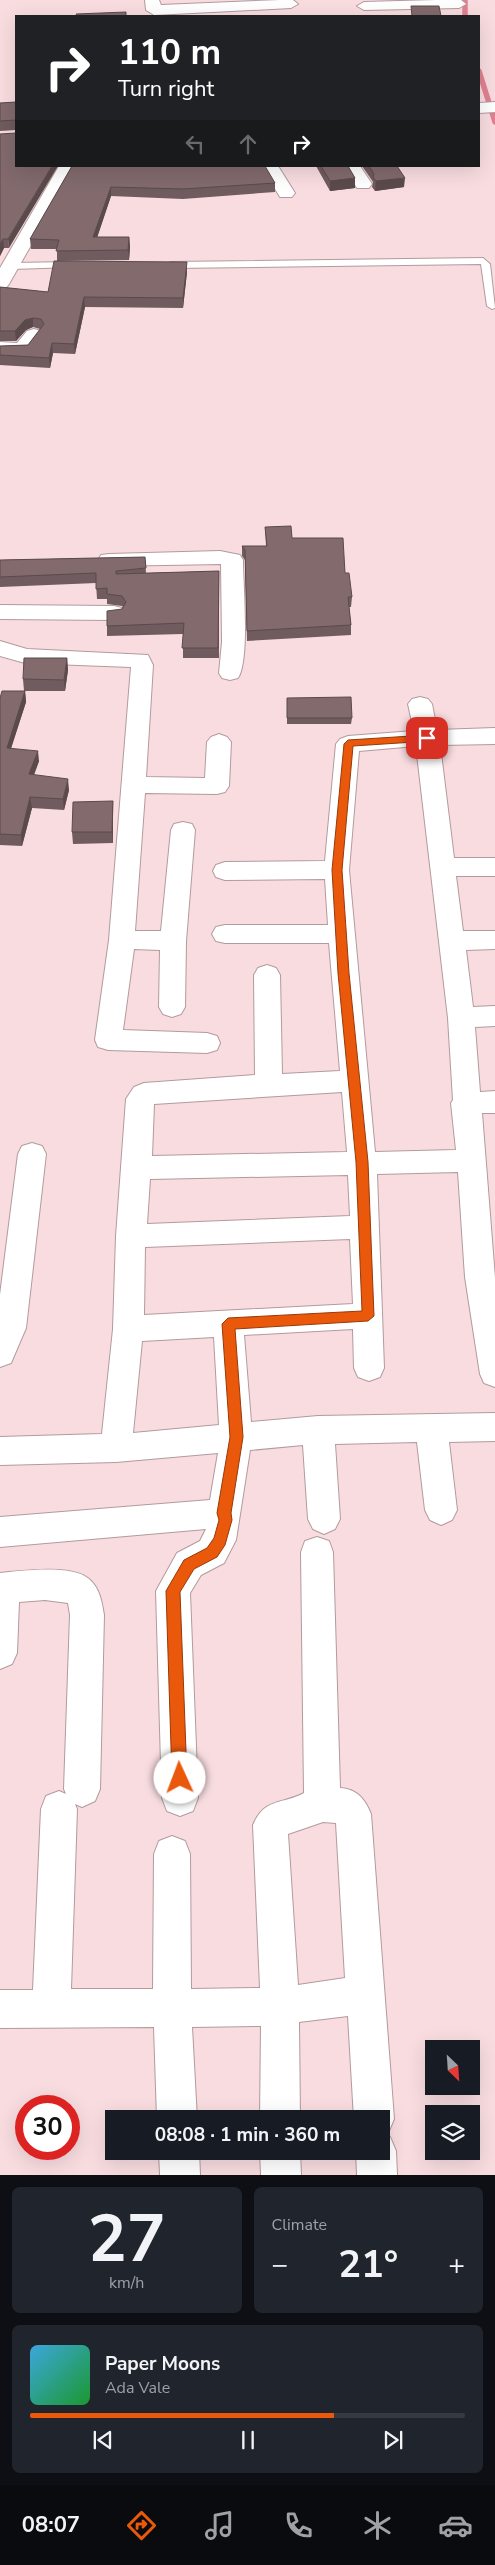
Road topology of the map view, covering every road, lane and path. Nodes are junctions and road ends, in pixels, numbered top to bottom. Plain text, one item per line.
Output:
1 (152, 0) edge
2 (239, 3) edge
3 (291, 4) dead end
4 (364, 6) dead end
5 (460, 7) edge
6 (197, 12) edge
7 (67, 167) edge
8 (270, 167) edge
9 (352, 167) edge
10 (363, 184) dead end
11 (286, 193) dead end
12 (84, 265) edge
13 (163, 265) edge
14 (12, 266) junction
15 (0, 284) edge
16 (492, 306) dead end
17 (34, 335) edge
18 (0, 348) edge
19 (86, 560) edge
20 (0, 612) edge
21 (114, 613) edge
22 (0, 648) edge
23 (230, 674) dead end
24 (420, 704) dead end
25 (495, 736) edge
26 (427, 738) junction
27 (219, 742) dead end
28 (134, 785) junction
29 (183, 830) dead end
30 (441, 867) junction
31 (495, 867) edge
32 (337, 870) junction
33 (225, 871) dead end
34 (226, 934) dead end
35 (341, 934) junction
36 (122, 940) junction
37 (495, 940) edge
38 (173, 941) junction
39 (452, 941) junction
40 (267, 975) dead end
41 (172, 1007) dead end
42 (495, 1016) edge
43 (461, 1018) junction
44 (207, 1042) dead end
45 (354, 1081) junction
46 (269, 1085) junction
47 (495, 1102) edge
48 (465, 1103) junction
49 (32, 1154) dead end
50 (362, 1162) junction
51 (137, 1168) junction
52 (480, 1179) edge
53 (363, 1227) junction
54 (131, 1236) junction
55 (488, 1277) edge
56 (368, 1316) junction
57 (228, 1324) junction
58 (128, 1329) junction
59 (0, 1354) edge
60 (369, 1368) dead end
61 (495, 1374) edge
62 (495, 1426) edge
63 (430, 1427) junction
64 (318, 1430) junction
65 (236, 1437) junction
66 (116, 1448) junction
67 (0, 1451) edge
68 (441, 1510) dead end
69 (224, 1513) junction
70 (324, 1519) dead end
71 (0, 1532) edge
72 (317, 1552) dead end
73 (2, 1588) edge
74 (0, 1653) edge
75 (180, 1798) dead end
76 (319, 1804) junction
77 (172, 1854) dead end
78 (367, 1995) junction
79 (280, 2007) junction
80 (172, 2008) junction
81 (0, 2009) edge
82 (51, 2009) junction
83 (177, 2110) edge
84 (280, 2110) edge
85 (373, 2110) edge
86 (179, 2160) edge
87 (280, 2160) edge
88 (376, 2160) edge
89 (180, 2175) edge
90 (281, 2175) edge
91 (377, 2175) edge

1 - 6 street
2 - 3 street
2 - 6 street
4 - 5 street
7 - 14 street
8 - 11 street
9 - 10 street
12 - 14 lane
13 - 16 lane
14 - 15 street
17 - 18 street
19 - 23 street
20 - 21 street
22 - 28 street
24 - 26 street
25 - 26 street
26 - 30 street
26 - 32 street
27 - 28 street
28 - 36 street
29 - 38 street
30 - 31 street
30 - 39 street
32 - 33 street
32 - 35 street
34 - 35 street
35 - 45 street
36 - 38 street
36 - 44 street
37 - 39 street
38 - 41 street
39 - 43 street
40 - 46 street
42 - 43 street
43 - 48 street
45 - 46 street
45 - 50 street
46 - 51 street
47 - 48 street
48 - 52 street
49 - 59 street
50 - 51 street
50 - 52 street
50 - 53 street
51 - 54 street
52 - 55 street
53 - 54 street
53 - 56 street
54 - 58 street
55 - 61 street
56 - 57 street
56 - 60 street
57 - 58 street
57 - 65 street
58 - 66 street
62 - 63 street
63 - 64 street
63 - 68 street
64 - 65 street
64 - 70 street
65 - 66 street
65 - 69 street
66 - 67 street
69 - 71 street
69 - 75 street
72 - 76 street
73 - 74 street
73 - 82 street
76 - 78 street
76 - 79 street
77 - 80 street
78 - 79 street
78 - 85 street
79 - 80 street
79 - 84 street
80 - 82 street
80 - 83 street
81 - 82 street
86 - 89 street
87 - 90 street
88 - 91 street

